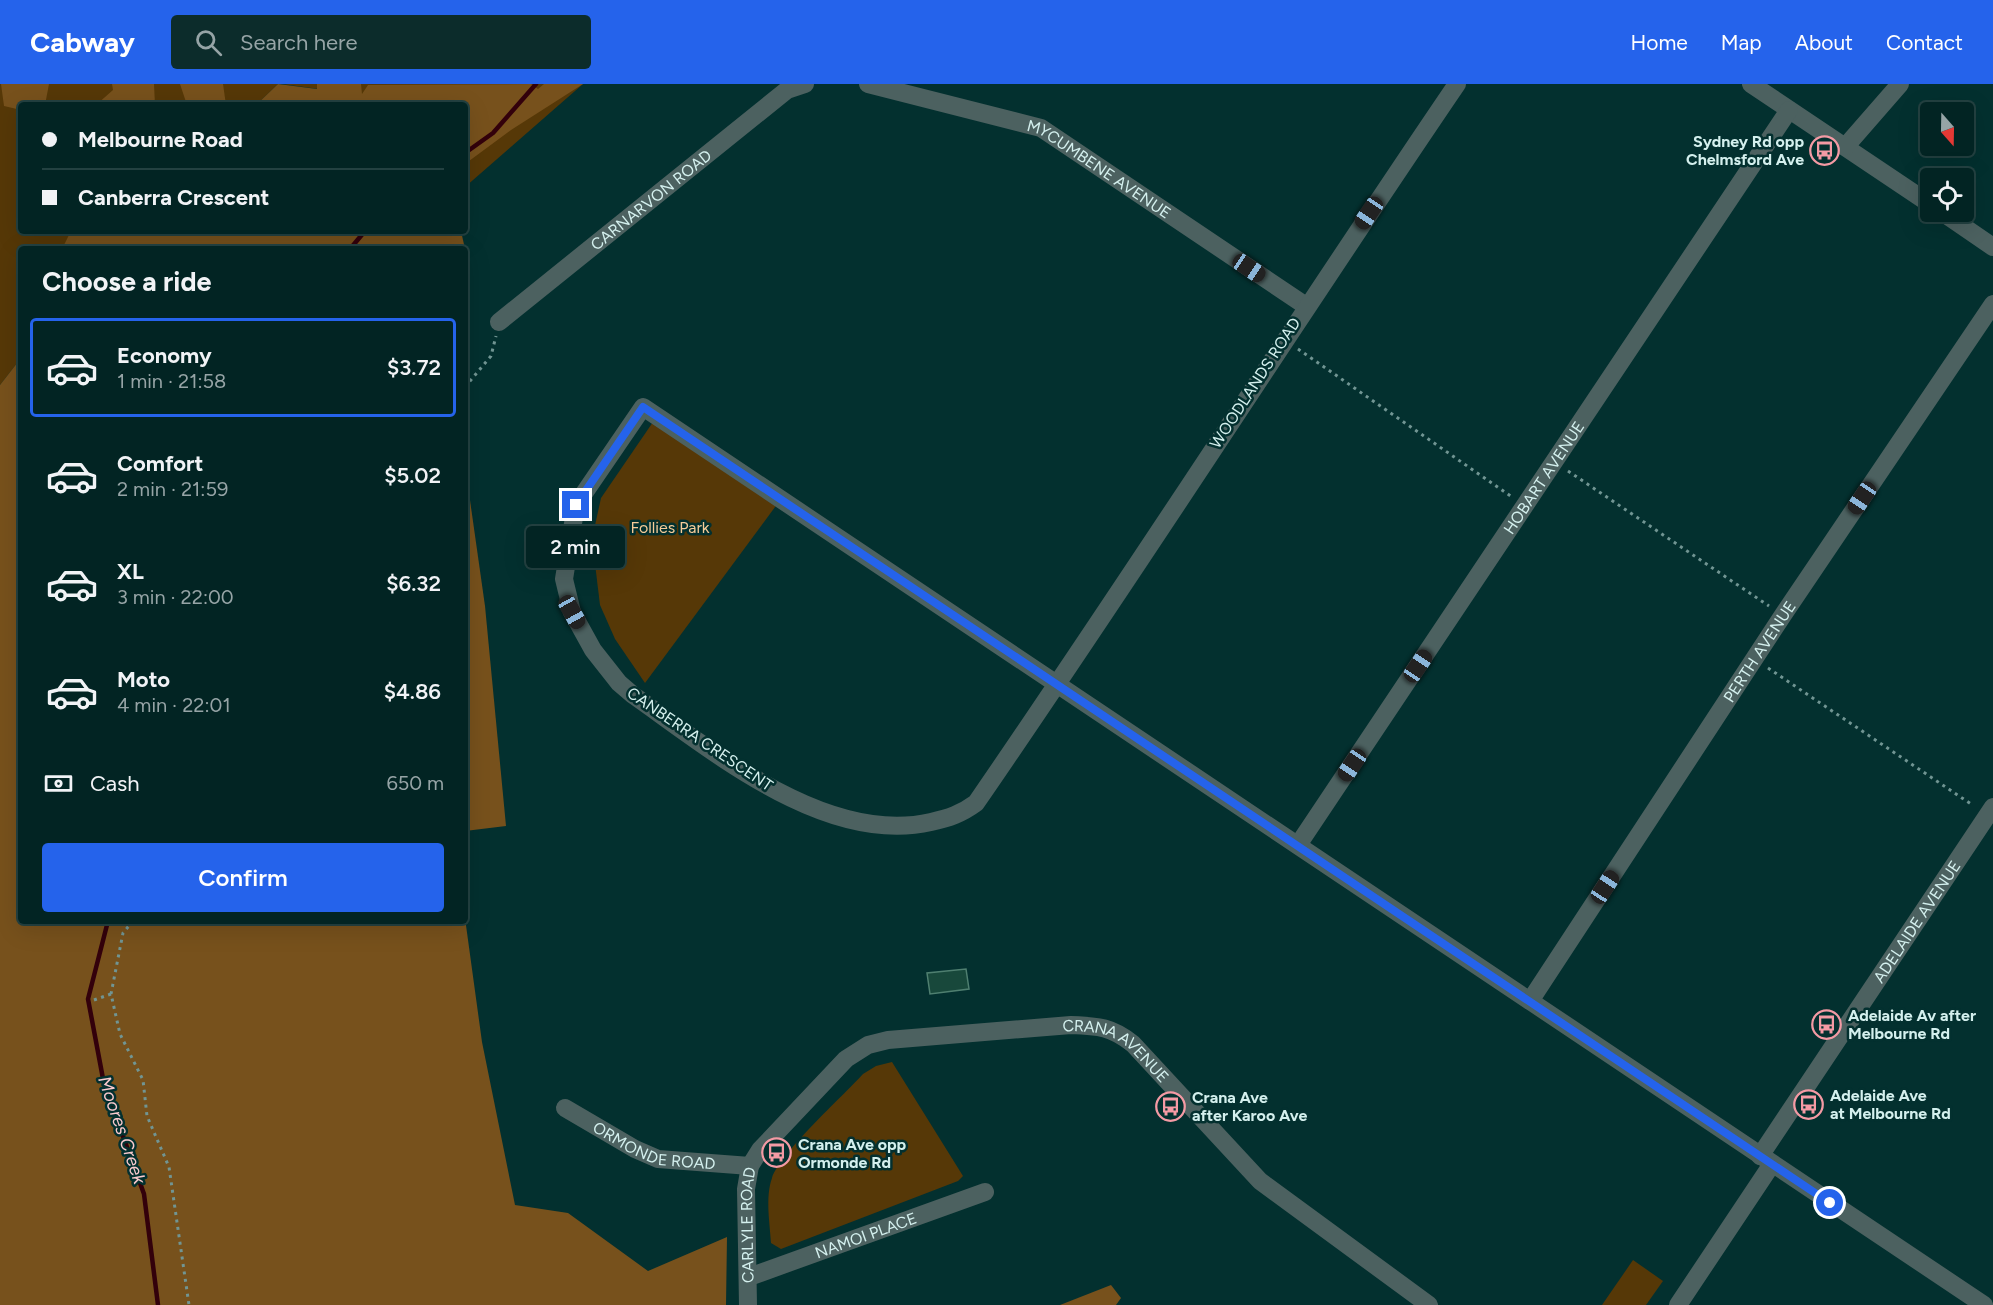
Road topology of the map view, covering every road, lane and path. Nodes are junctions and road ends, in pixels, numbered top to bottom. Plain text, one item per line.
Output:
1 (805, 84) edge
2 (868, 84) edge
3 (1457, 84) edge
4 (1751, 84) edge
5 (1900, 84) edge
6 (1789, 110) junction
7 (1846, 146) junction
8 (1920, 197) edge
9 (1956, 222) edge
10 (1993, 247) edge
11 (1993, 304) edge
12 (1306, 306) junction
13 (499, 322) joint
14 (1284, 340) junction
15 (468, 383) edge
16 (1554, 462) junction
17 (1525, 506) junction
18 (1783, 615) junction
19 (1754, 659) junction
20 (1057, 685) junction
21 (1971, 804) dead end
22 (1993, 807) edge
23 (1298, 845) junction
24 (130, 924) edge
25 (111, 994) junction
26 (94, 1000) dead end
27 (1530, 1000) junction
28 (566, 1108) dead end
29 (755, 1158) junction
30 (1766, 1160) junction
31 (985, 1192) dead end
32 (749, 1277) junction
33 (189, 1305) edge
34 (748, 1305) edge
35 (1429, 1305) edge
36 (1678, 1305) edge
37 (1984, 1305) edge

1 - 13 street, CARNARVON ROAD
2 - 12 street, MYCUMBENE AVENUE
3 - 12 street, WOODLANDS ROAD
4 - 6 street
5 - 7 street
6 - 7 street
6 - 16 street, HOBART AVENUE
7 - 8 street
9 - 10 street
11 - 18 street, PERTH AVENUE
12 - 14 street, WOODLANDS ROAD
13 - 15 path
14 - 17 path
14 - 20 street, WOODLANDS ROAD
16 - 17 street, HOBART AVENUE
16 - 18 path
17 - 23 street, HOBART AVENUE
18 - 19 street, PERTH AVENUE
19 - 21 path
19 - 27 street, PERTH AVENUE
20 - 20 street, CANBERRA CRESCENT
20 - 23 street
22 - 30 street, ADELAIDE AVENUE
23 - 27 street
24 - 25 path
25 - 26 path
25 - 33 path
27 - 30 street
28 - 29 street, ORMONDE ROAD
29 - 32 street, CARLYLE ROAD
29 - 35 street, CRANA AVENUE
30 - 36 street, ADELAIDE AVENUE
30 - 37 street
31 - 32 street, NAMOI PLACE
32 - 34 street, CARLYLE ROAD

